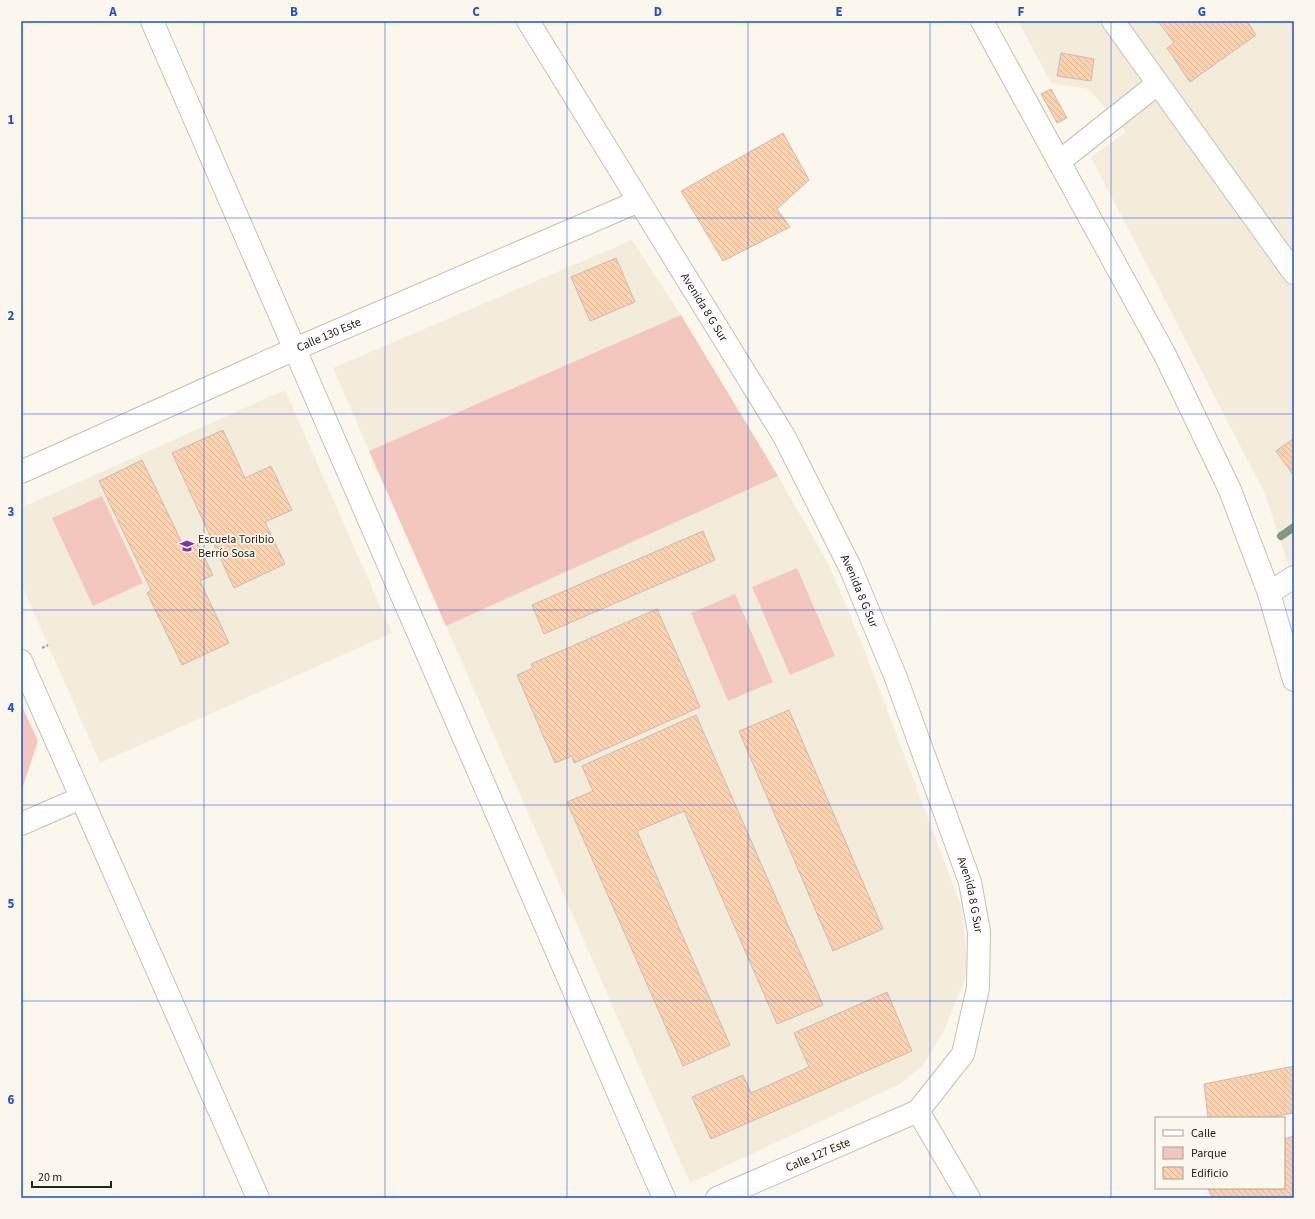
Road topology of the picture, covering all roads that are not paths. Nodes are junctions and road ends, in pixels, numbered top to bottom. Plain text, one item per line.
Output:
1 (152, 21) edge
2 (528, 21) edge
3 (982, 21) edge
4 (1113, 21) edge
5 (1157, 84) junction
6 (1060, 161) junction
7 (639, 201) junction
8 (1294, 273) edge
9 (295, 349) junction
10 (21, 472) edge
11 (1294, 577) edge
12 (1269, 593) junction
13 (21, 661) edge
14 (1294, 680) edge
15 (81, 798) junction
16 (21, 824) edge
17 (918, 1111) junction
18 (258, 1198) edge
19 (664, 1198) edge
20 (717, 1198) edge
21 (969, 1198) edge

1 - 9 street
2 - 7 street, Avenida 8 G Sur
3 - 6 street
4 - 5 street
5 - 6 street
5 - 8 street
6 - 12 street
7 - 9 street, Calle 130 Este
7 - 17 street, Avenida 8 G Sur
9 - 10 street, Calle 130 Este
9 - 19 street
11 - 12 street
12 - 14 street
13 - 15 street
15 - 16 street
15 - 18 street
17 - 20 street, Calle 127 Este
17 - 21 street

